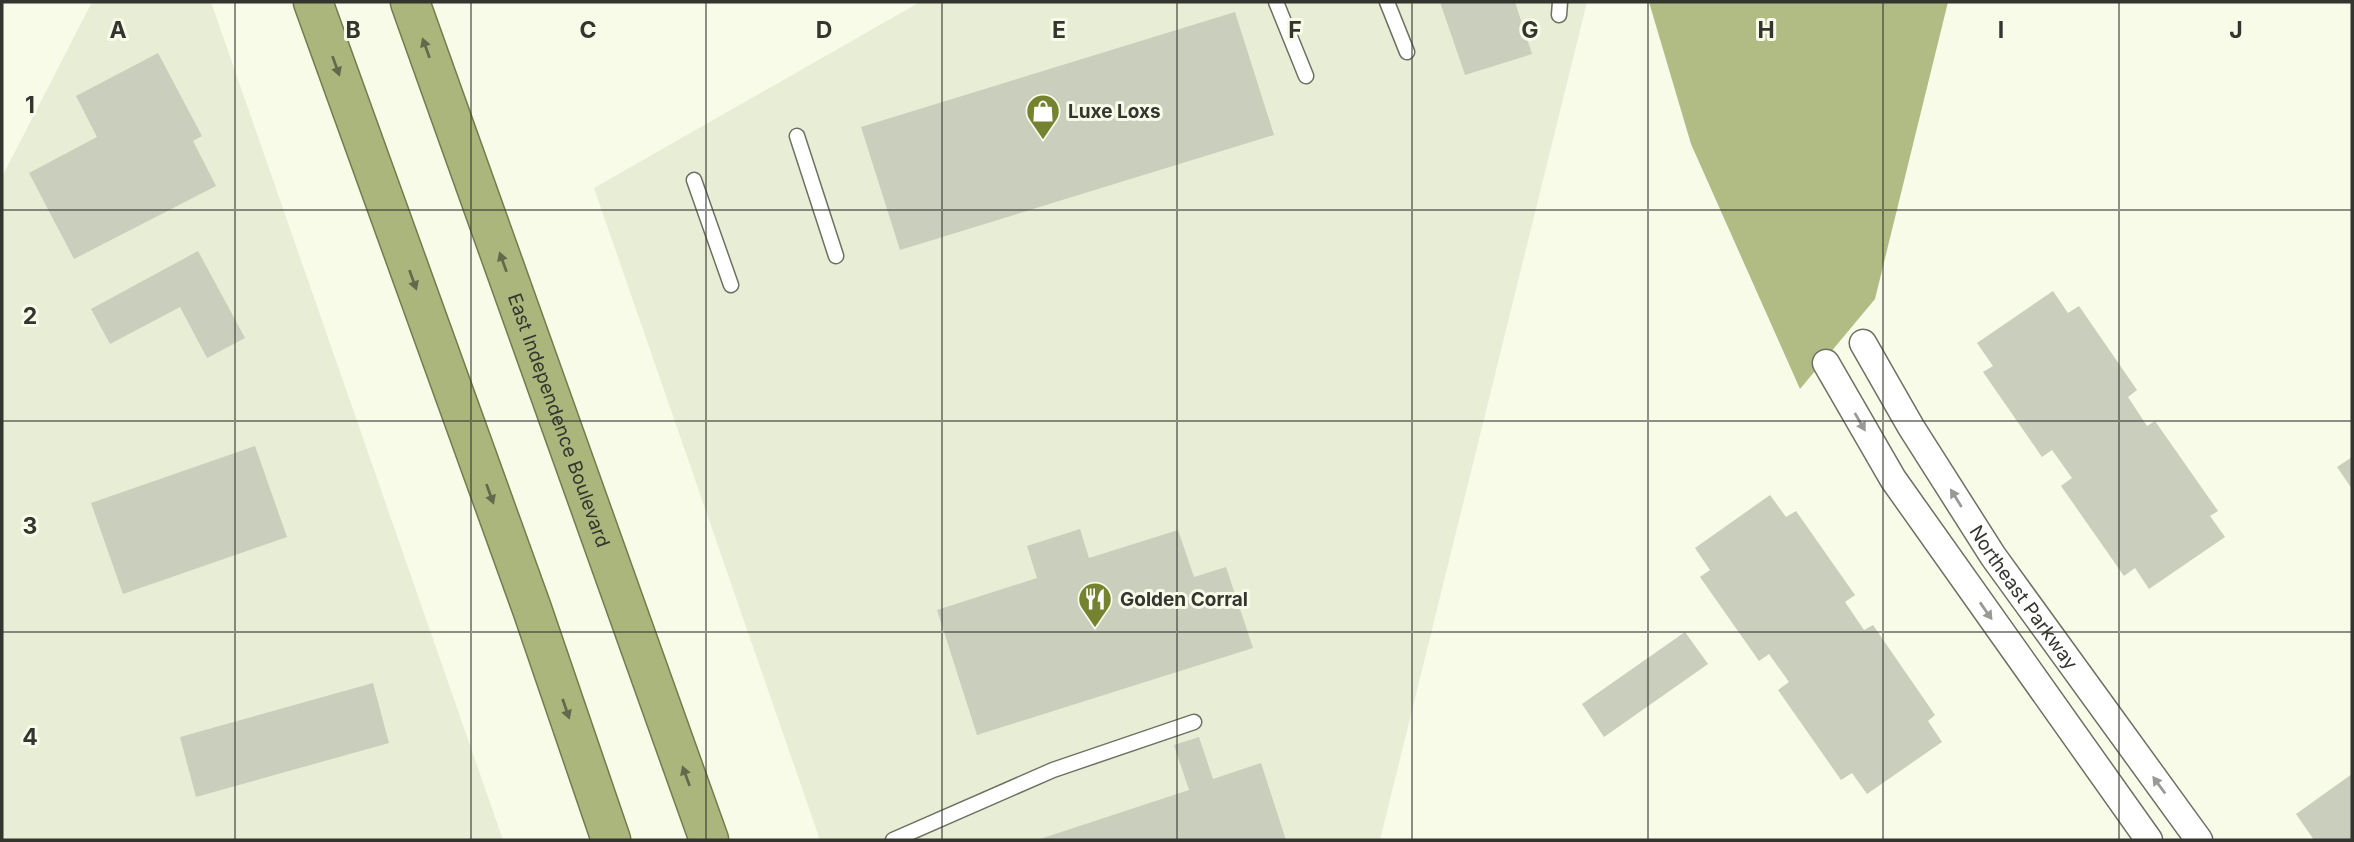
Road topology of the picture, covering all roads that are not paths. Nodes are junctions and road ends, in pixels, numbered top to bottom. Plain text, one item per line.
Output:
1 (313, 2) edge
2 (410, 2) edge
3 (1276, 2) edge
4 (1387, 2) edge
5 (1407, 52) dead end
6 (1306, 76) dead end
7 (797, 136) dead end
8 (694, 180) dead end
9 (836, 256) dead end
10 (731, 285) dead end
11 (1863, 343) dead end
12 (1826, 363) dead end
13 (1194, 722) dead end
14 (611, 840) edge
15 (709, 840) edge
16 (893, 840) edge
17 (2149, 840) edge
18 (2199, 840) edge

1 -> 14 highway
15 -> 2 highway, East Independence Boulevard
3 - 6 lane
4 - 5 lane
7 - 9 lane
8 - 10 lane
18 -> 11 street, Northeast Parkway
12 -> 17 street, Northeast Parkway
13 - 16 lane

